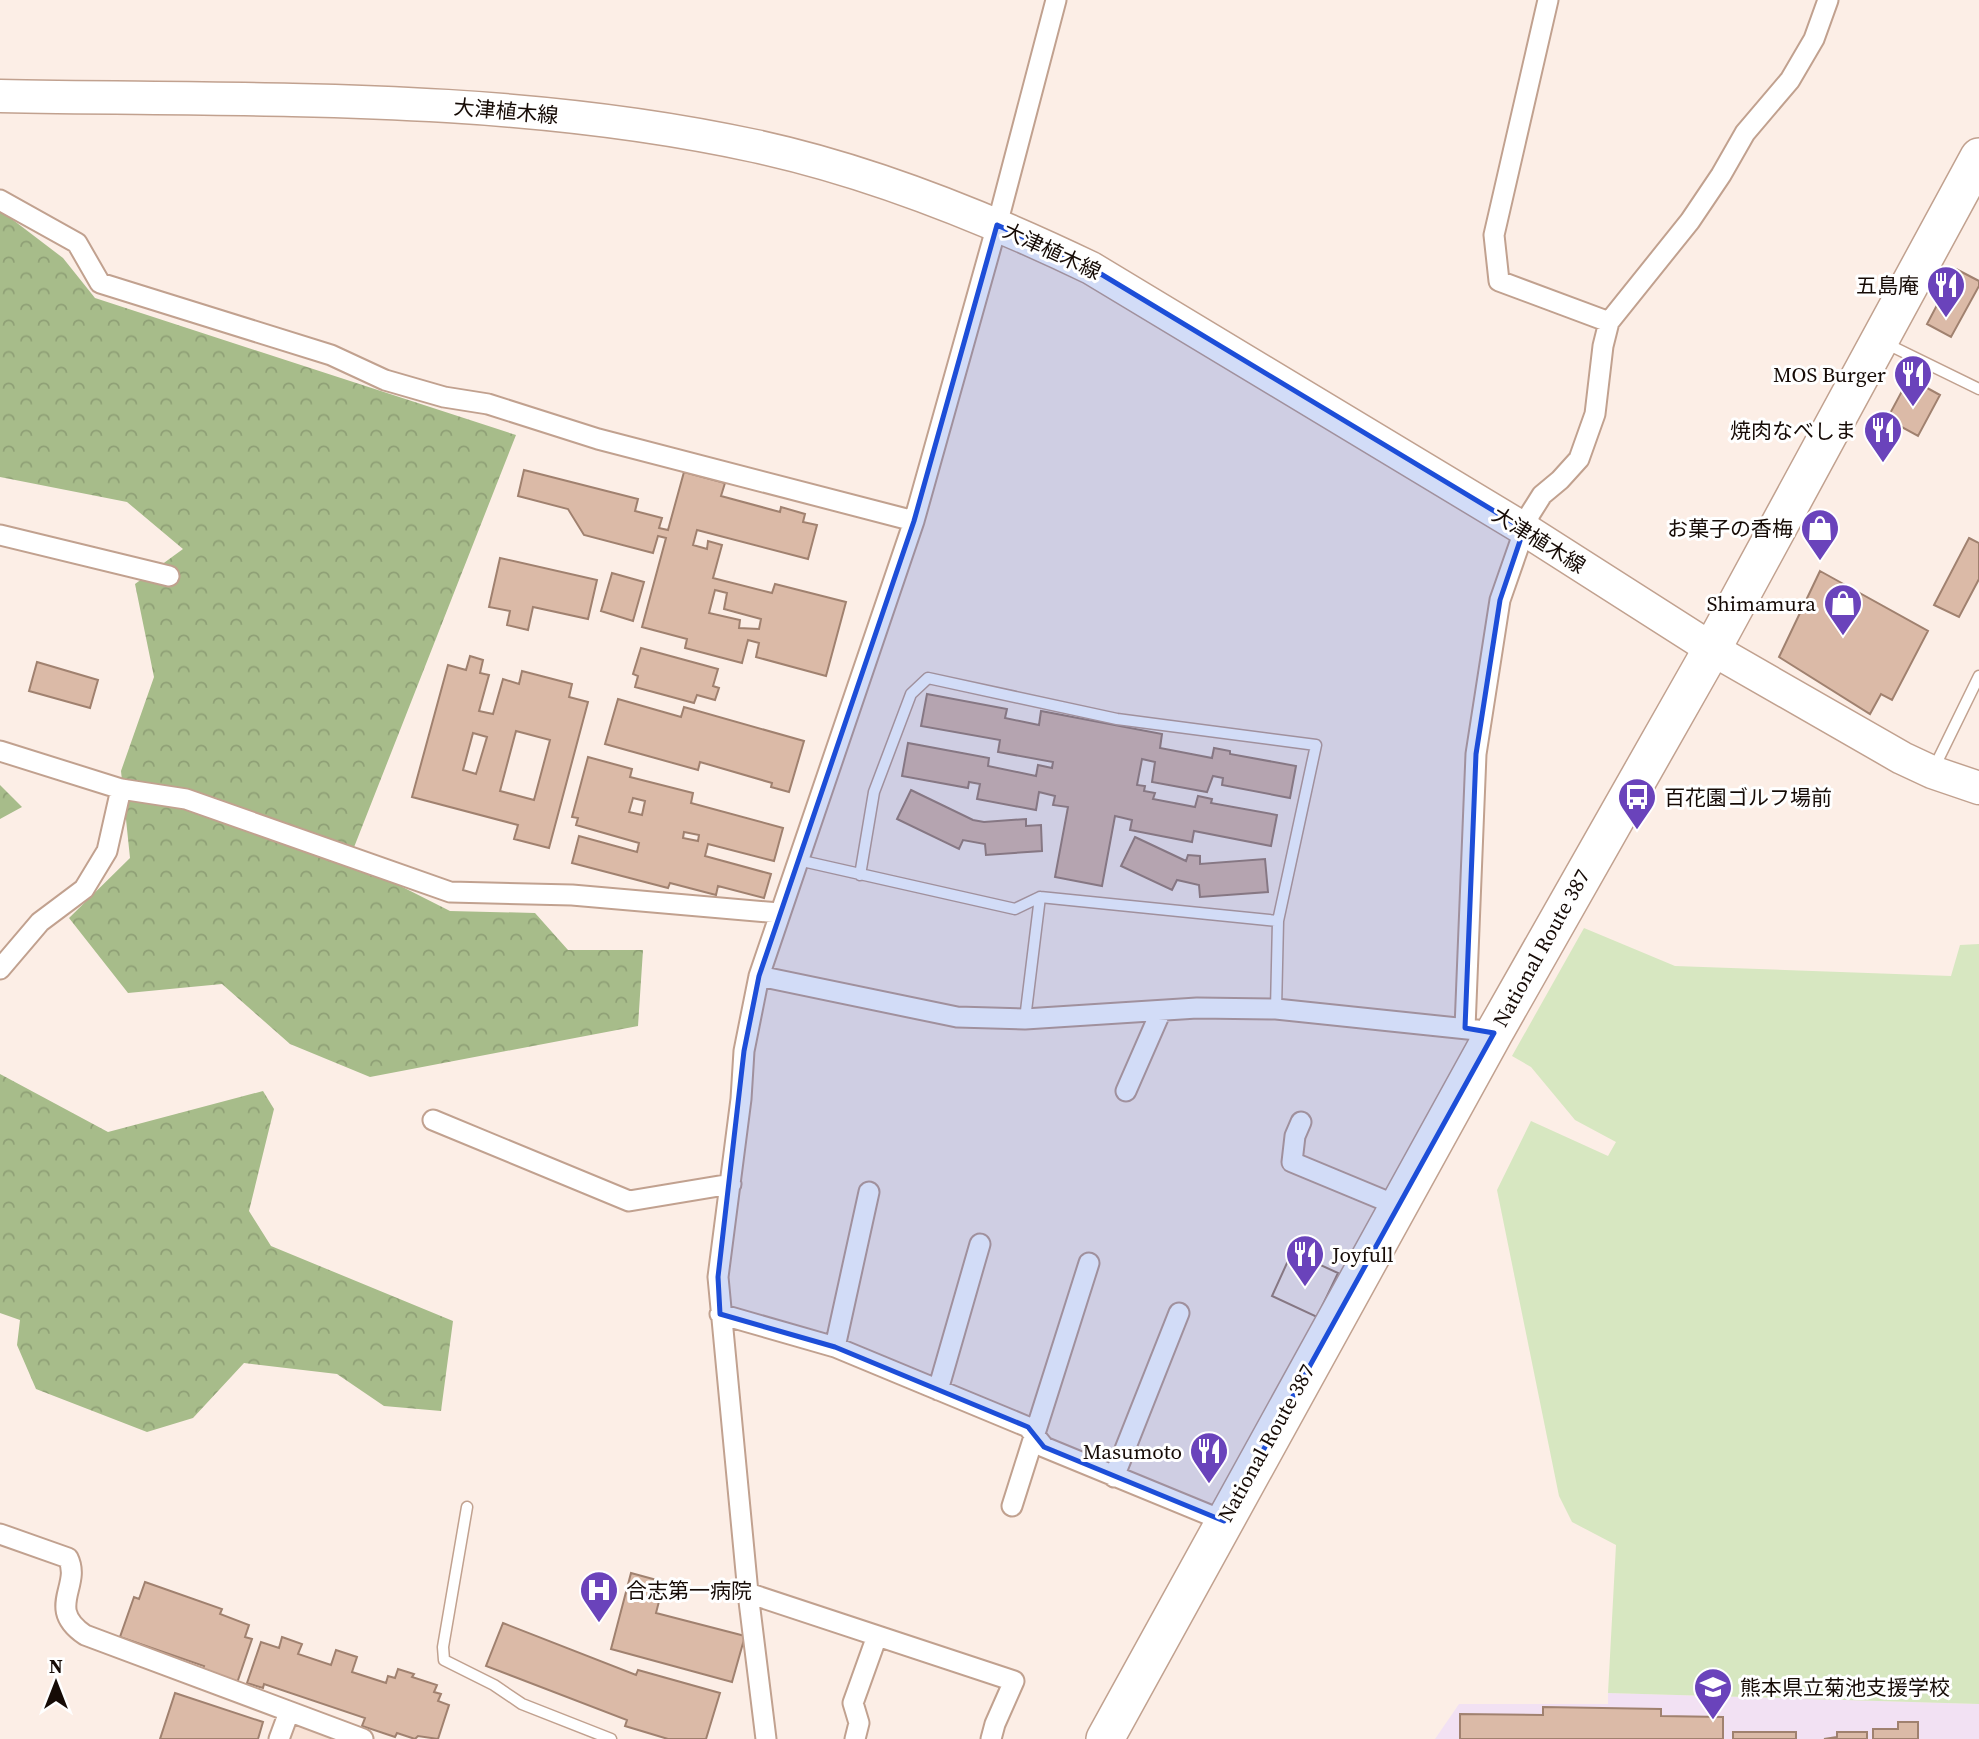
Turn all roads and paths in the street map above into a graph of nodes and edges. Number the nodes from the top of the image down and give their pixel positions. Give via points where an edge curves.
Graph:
1 (1056, 0) edge
2 (1548, 0) edge
3 (1828, 0) edge
4 (0, 96) edge
5 (1979, 157) edge
6 (0, 200) edge
7 (997, 225) junction
8 (1609, 322) junction
9 (1881, 341) junction
10 (1979, 389) edge
11 (914, 521) junction
12 (1524, 529) junction
13 (0, 536) edge
14 (169, 576) dead end
15 (1712, 649) junction
16 (1979, 676) edge
17 (0, 751) edge
18 (1932, 772) junction
19 (1979, 788) edge
20 (121, 789) junction
21 (797, 860) junction
22 (860, 875) junction
23 (1040, 897) junction
24 (779, 913) junction
25 (1278, 921) junction
26 (0, 969) edge
27 (759, 976) junction
28 (1276, 1009) junction
29 (1161, 1010) junction
30 (1025, 1019) junction
31 (1479, 1030) junction
32 (1126, 1091) dead end
33 (433, 1120) dead end
34 (1301, 1122) dead end
35 (731, 1184) junction
36 (869, 1192) dead end
37 (1398, 1206) junction
38 (979, 1244) dead end
39 (1089, 1263) dead end
40 (1180, 1313) dead end
41 (720, 1314) junction
42 (835, 1347) junction
43 (938, 1390) junction
44 (1034, 1437) junction
45 (1114, 1477) junction
46 (1012, 1506) dead end
47 (467, 1507) dead end
48 (1224, 1521) junction
49 (0, 1534) edge
50 (748, 1593) junction
51 (877, 1636) junction
52 (289, 1712) junction
53 (279, 1739) edge
54 (363, 1739) edge
55 (611, 1739) edge
56 (766, 1739) edge
57 (855, 1739) edge
58 (991, 1739) edge
59 (1105, 1739) edge

1 - 7 street
2 - 8 street via 1494,235 1499,281
3 - 8 street via 1814,39 1790,80 1745,134 1690,221
4 - 7 main road, 大津植木線 via 434,104 542,113 755,146 830,165
5 - 9 highway, National Route 387
6 - 11 street via 77,243 100,283 331,355 385,380
7 - 11 street
7 - 12 main road, 大津植木線 via 1091,268
8 - 12 street via 1595,414 1579,458 1542,495
9 - 10 lane
9 - 15 highway, National Route 387
11 - 21 street
12 - 15 main road, 大津植木線
12 - 31 street via 1500,600 1476,754
13 - 14 street
15 - 18 main road, 大津植木線
15 - 31 highway, National Route 387
16 - 18 lane
17 - 20 street
18 - 19 main road, 大津植木線
20 - 24 street via 186,799 450,892 572,895
20 - 26 street via 107,851 84,889 40,922
21 - 22 lane
21 - 24 street
22 - 23 lane via 1015,909
22 - 25 lane via 874,792 911,694 928,678 1117,719 1317,745
23 - 25 lane
23 - 30 lane
24 - 27 street
25 - 28 lane
27 - 30 street via 957,1017
27 - 35 street via 744,1051
28 - 29 street
28 - 31 street
29 - 30 street
29 - 32 street
31 - 37 highway, National Route 387
33 - 35 street via 629,1201
34 - 37 street via 1292,1162
35 - 41 street via 718,1277
36 - 42 street
37 - 48 highway, National Route 387
38 - 43 street
39 - 44 street
40 - 45 street
41 - 42 street
41 - 50 street
42 - 43 street
43 - 44 street via 1028,1427
44 - 45 street via 1044,1447
44 - 46 street
45 - 48 street
47 - 55 lane via 444,1660 522,1704
48 - 59 highway, National Route 387
49 - 52 street via 68,1558 66,1612 85,1635
50 - 51 street
50 - 56 street
51 - 57 street via 853,1703 859,1723
51 - 58 street via 1014,1681
52 - 53 street
52 - 54 street

